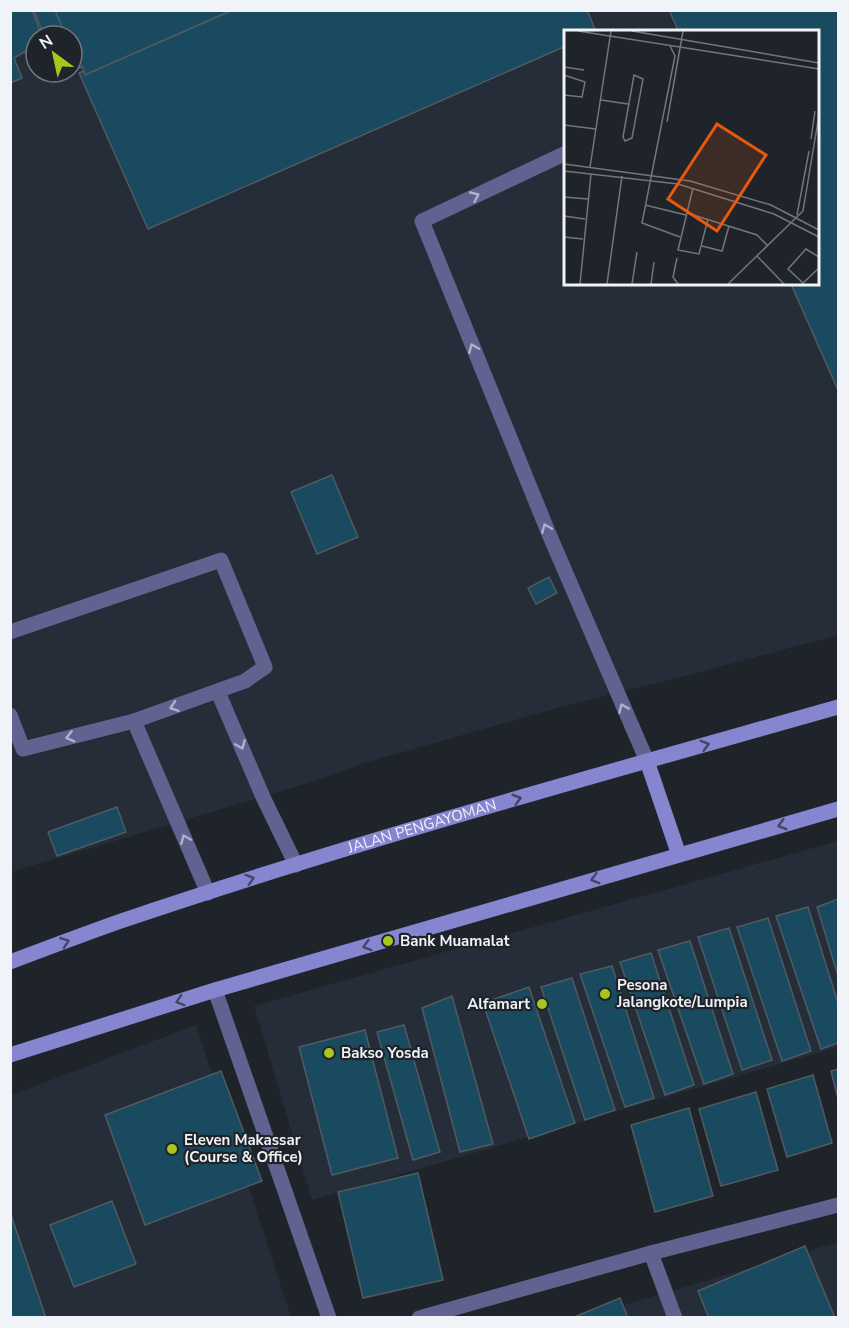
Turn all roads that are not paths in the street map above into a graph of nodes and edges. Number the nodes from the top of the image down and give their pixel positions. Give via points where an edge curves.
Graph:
1 (564, 154) edge
2 (10, 632) edge
3 (218, 692) junction
4 (838, 707) edge
5 (10, 715) edge
6 (134, 721) junction
7 (647, 761) junction
8 (838, 809) edge
9 (679, 855) junction
10 (296, 865) junction
11 (208, 893) junction
12 (10, 962) edge
13 (215, 990) junction
14 (10, 1055) edge
15 (838, 1205) edge
16 (651, 1253) junction
17 (329, 1317) edge
18 (419, 1317) edge
19 (675, 1317) edge

7 -> 1 street via 549,534 422,221
2 - 3 street via 220,560 265,667
3 -> 6 street
3 -> 10 street
7 -> 4 street, JALAN PENGAYOMAN
6 -> 5 street via 23,749
11 -> 6 street
7 - 9 street
10 -> 7 street, JALAN PENGAYOMAN
8 -> 9 street
9 -> 13 street
11 -> 10 street, JALAN PENGAYOMAN
12 -> 11 street, JALAN PENGAYOMAN
13 -> 14 street
13 - 17 street
15 - 16 street
16 - 18 street
16 - 19 street

